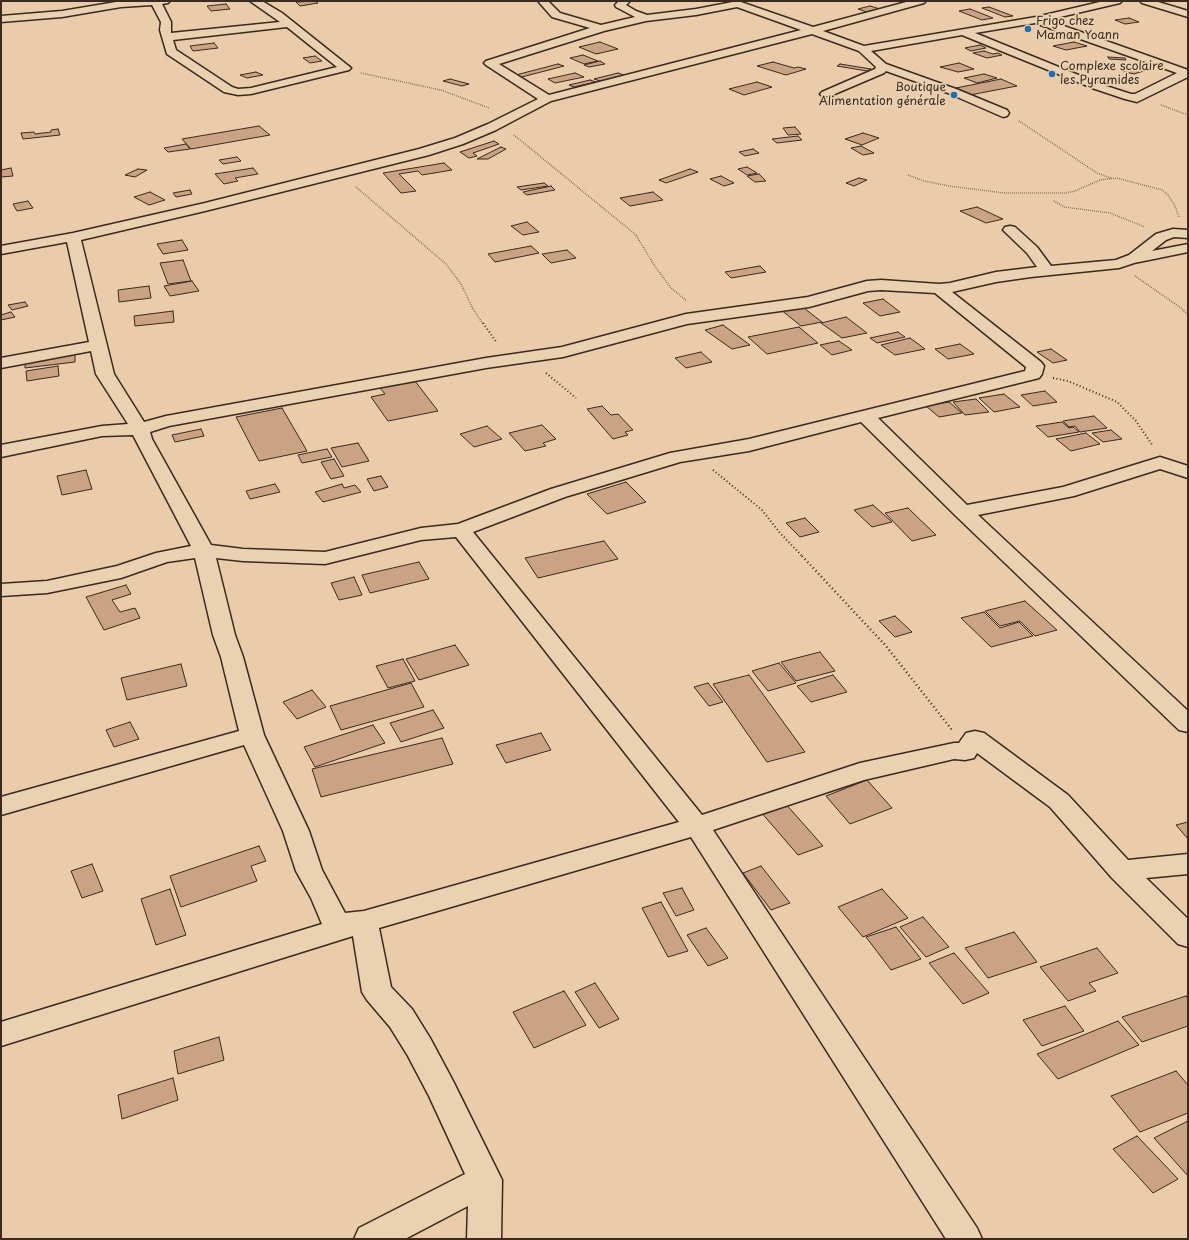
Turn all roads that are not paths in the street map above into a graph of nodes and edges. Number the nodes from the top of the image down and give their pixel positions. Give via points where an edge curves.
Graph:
1 (159, 1) edge
2 (255, 1) edge
3 (543, 1) edge
4 (625, 1) edge
5 (883, 1) edge
6 (921, 1) edge
7 (1117, 1) edge
8 (1145, 1) edge
9 (736, 2) edge
10 (900, 6) junction
11 (1188, 14) edge
12 (646, 18) junction
13 (1, 19) edge
14 (1036, 20) junction
15 (289, 24) junction
16 (601, 28) junction
17 (813, 30) junction
18 (962, 32) junction
19 (167, 37) junction
20 (863, 49) junction
21 (882, 66) junction
22 (826, 94) dead end
23 (547, 99) junction
24 (1003, 113) road end
25 (1010, 230) dead end
26 (1181, 233) edge
27 (73, 237) junction
28 (1188, 248) edge
29 (1, 250) edge
30 (1122, 263) junction
31 (1047, 271) junction
32 (939, 289) junction
33 (99, 345) junction
34 (1, 363) edge
35 (865, 416) junction
36 (140, 429) junction
37 (1, 451) edge
38 (1188, 472) edge
39 (963, 512) junction
40 (461, 530) junction
41 (204, 550) junction
42 (1, 590) edge
43 (1188, 724) edge
44 (252, 735) junction
45 (1, 806) edge
46 (697, 826) junction
47 (1188, 864) edge
48 (1122, 871) junction
49 (364, 922) junction
50 (1188, 936) edge
51 (1, 1034) edge
52 (485, 1180) junction
53 (371, 1239) edge
54 (484, 1239) edge
55 (965, 1239) edge

1 - 13 street
1 - 19 street via 166,22
2 - 15 street
3 - 16 street via 556,15
4 - 12 street via 620,5
5 - 10 street
6 - 10 street
7 - 14 street
8 - 11 street
9 - 12 street via 696,12
9 - 17 street
10 - 17 street
12 - 16 street
14 - 18 street
14 - 18 street via 1187,73 1140,97 1129,97
15 - 19 street
15 - 19 street via 345,68 238,92 228,90 171,52
16 - 23 street via 490,64
17 - 20 street
17 - 23 street
18 - 20 street
20 - 21 street
21 - 22 street via 880,71
21 - 24 street via 952,91
23 - 27 street via 513,118 446,146 205,207
25 - 31 street via 1032,250
26 - 30 street via 1161,237 1134,258
27 - 29 street
27 - 33 street
28 - 30 street
30 - 31 street
31 - 32 street via 996,277
32 - 35 street via 1035,366 1033,374
32 - 36 street via 867,286 809,302 674,322 563,352 166,421
33 - 34 street
33 - 36 street via 105,374
35 - 39 street
35 - 40 street via 749,445 677,457 558,493
36 - 37 street via 102,431
36 - 41 street via 143,439
38 - 39 street via 1160,463 1067,492
39 - 43 street
40 - 41 street via 421,534 326,558 242,555
40 - 46 street
41 - 42 street via 163,557 121,572 91,576 47,587
41 - 44 street
44 - 45 street
44 - 49 street via 296,831 309,871 336,924
46 - 48 street via 860,772 954,751 965,752 975,739 1059,801
46 - 49 street
46 - 55 street
47 - 48 street
48 - 50 street
49 - 51 street
49 - 52 street via 377,992 401,1018 418,1047 442,1090
52 - 53 street
52 - 54 street

